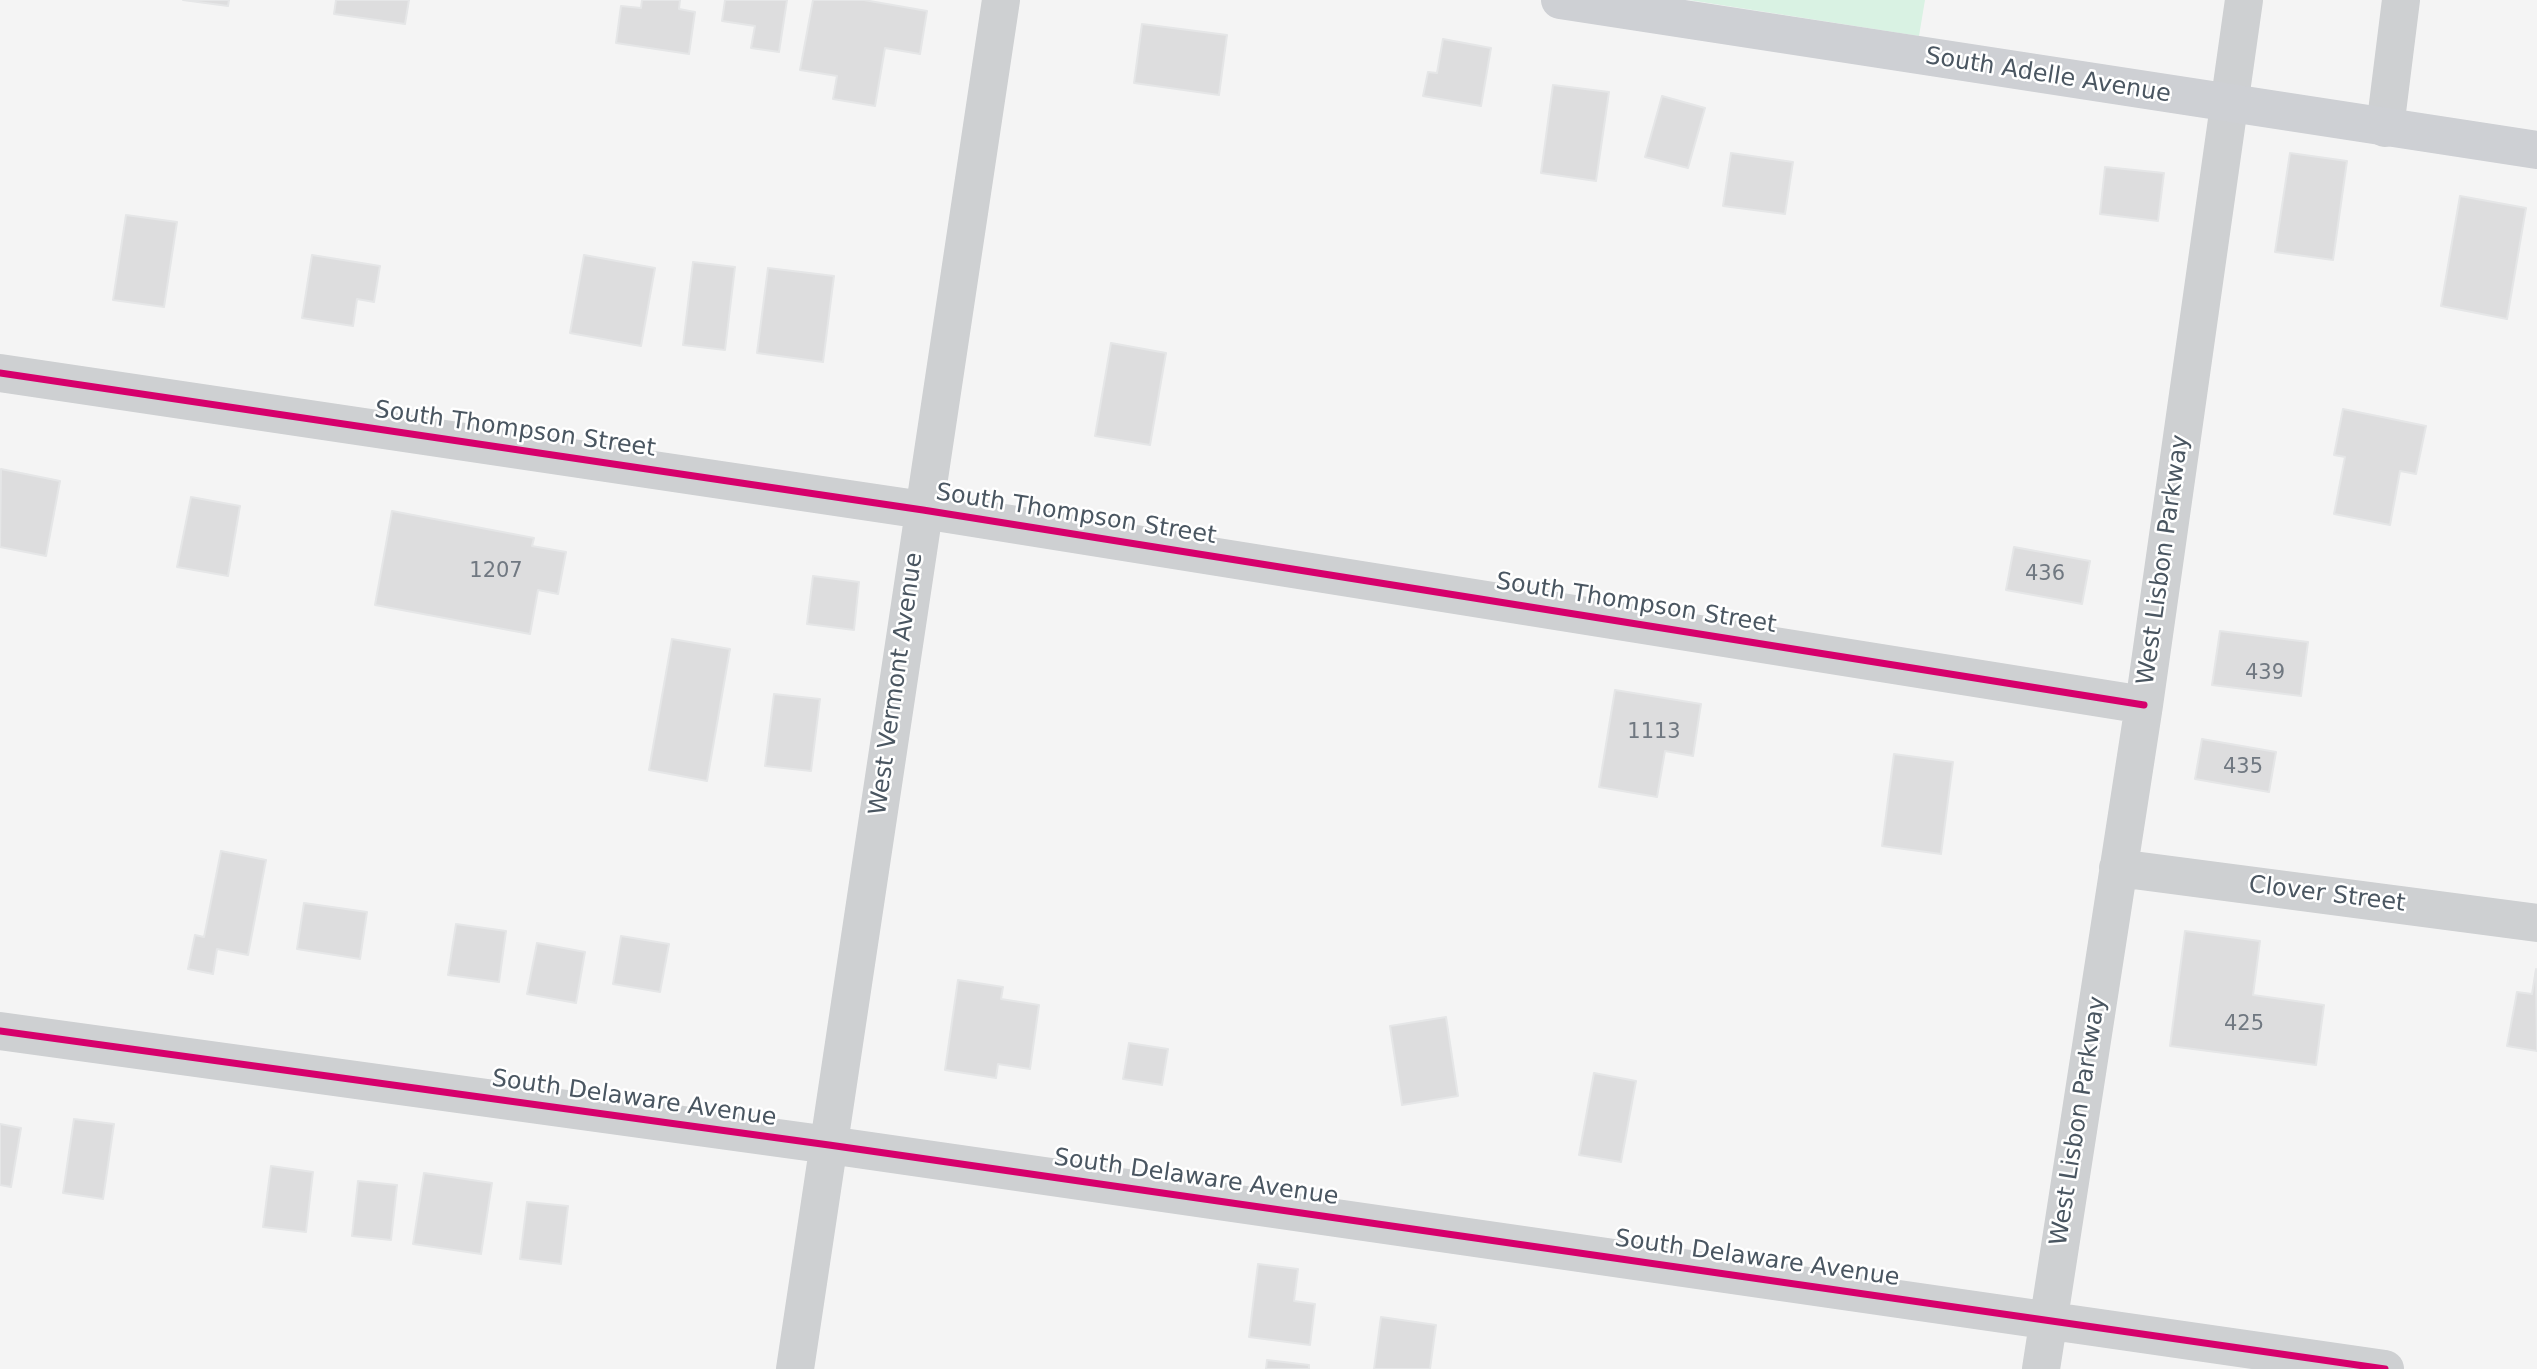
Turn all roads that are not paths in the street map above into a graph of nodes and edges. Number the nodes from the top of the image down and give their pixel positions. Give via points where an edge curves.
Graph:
1 (1000, 0) edge
2 (1560, 0) edge
3 (2244, 0) edge
4 (2402, 0) edge
5 (2228, 104) junction
6 (2385, 128) junction
7 (2537, 150) edge
8 (0, 373) edge
9 (923, 510) junction
10 (2144, 705) junction
11 (2118, 868) junction
12 (2537, 922) edge
13 (0, 1031) edge
14 (829, 1145) junction
15 (2048, 1320) junction
16 (795, 1369) edge
17 (2041, 1369) edge
18 (2385, 1369) edge

1 - 9 street, West Vermont Avenue
2 - 5 street, South Adelle Avenue
3 - 5 street, West Lisbon Parkway
4 - 6 street
5 - 6 street, South Adelle Avenue
5 - 10 street, West Lisbon Parkway
6 - 7 street, South Adelle Avenue
8 - 9 street, South Thompson Street
9 - 10 street, South Thompson Street
9 - 14 street, West Vermont Avenue
10 - 11 street, West Lisbon Parkway
11 - 12 street, Clover Street
11 - 15 street, West Lisbon Parkway
13 - 14 street, South Delaware Avenue
14 - 15 street, South Delaware Avenue
14 - 16 street, West Vermont Avenue
15 - 17 street, West Lisbon Parkway
15 - 18 street, South Delaware Avenue

